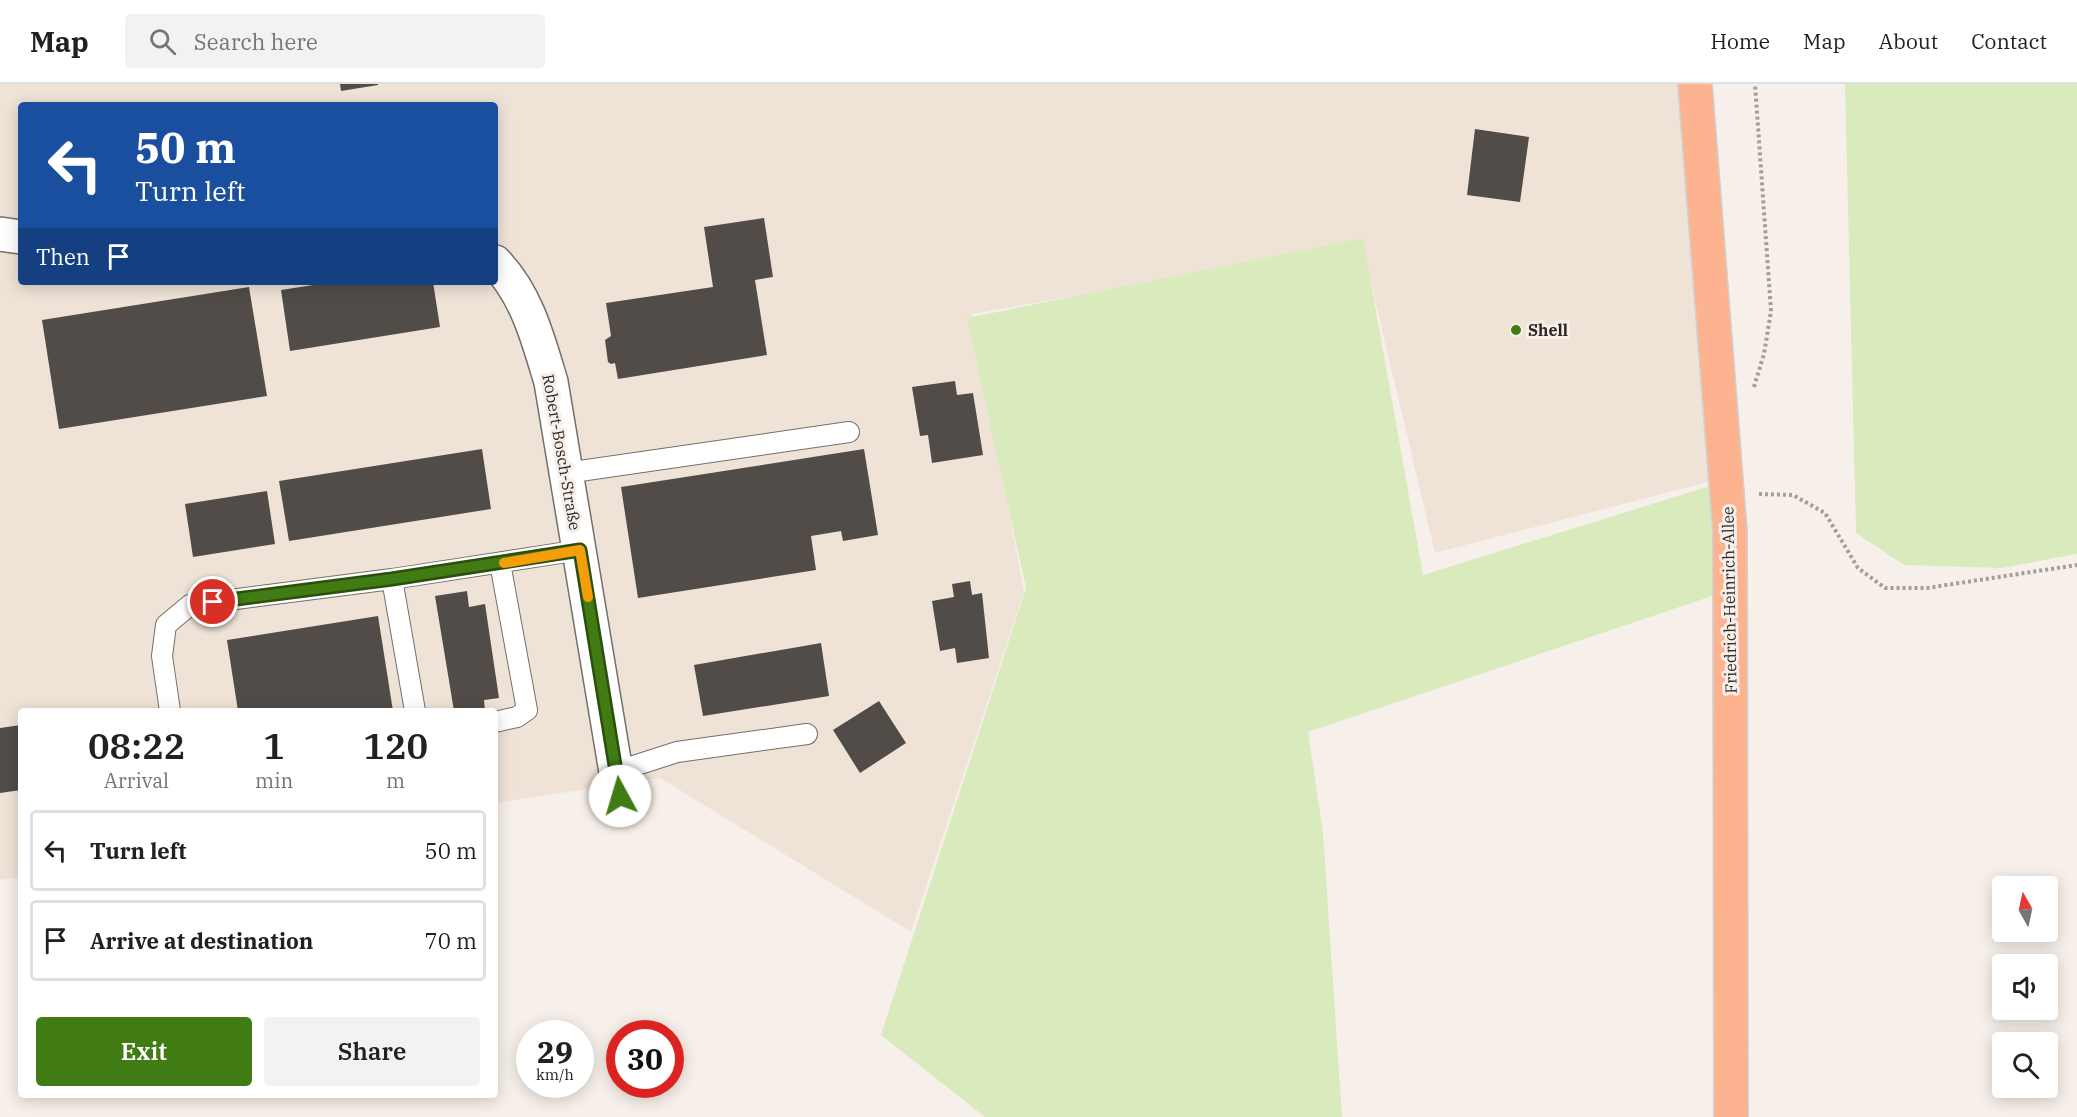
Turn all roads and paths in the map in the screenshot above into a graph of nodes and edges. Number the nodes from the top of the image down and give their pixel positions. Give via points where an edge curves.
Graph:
1 (1695, 84) edge
2 (1755, 84) edge
3 (0, 234) edge
4 (18, 237) edge
5 (498, 265) edge
6 (1754, 388) dead end
7 (849, 432) dead end
8 (567, 473) junction
9 (1728, 493) junction
10 (580, 550) junction
11 (500, 563) junction
12 (2077, 566) edge
13 (392, 579) junction
14 (170, 708) edge
15 (414, 708) edge
16 (498, 721) edge
17 (807, 734) dead end
18 (619, 784) joint
19 (1731, 1117) edge

1 - 9 main road, Friedrich-Heinrich-Allee
2 - 6 path via 1771,311
3 - 4 street
5 - 8 street, Robert-Bosch-Straße via 510,278 534,326 551,382
7 - 8 lane
8 - 10 street, Robert-Bosch-Straße
9 - 12 path via 1793,495 1825,513 1858,568 1886,588 1927,588
9 - 19 main road, Friedrich-Heinrich-Allee
10 - 11 lane
10 - 18 street, Robert-Bosch-Straße
11 - 13 lane
11 - 16 lane via 527,710
13 - 14 lane via 190,605 166,625 162,656
13 - 15 lane
17 - 18 lane via 676,752

